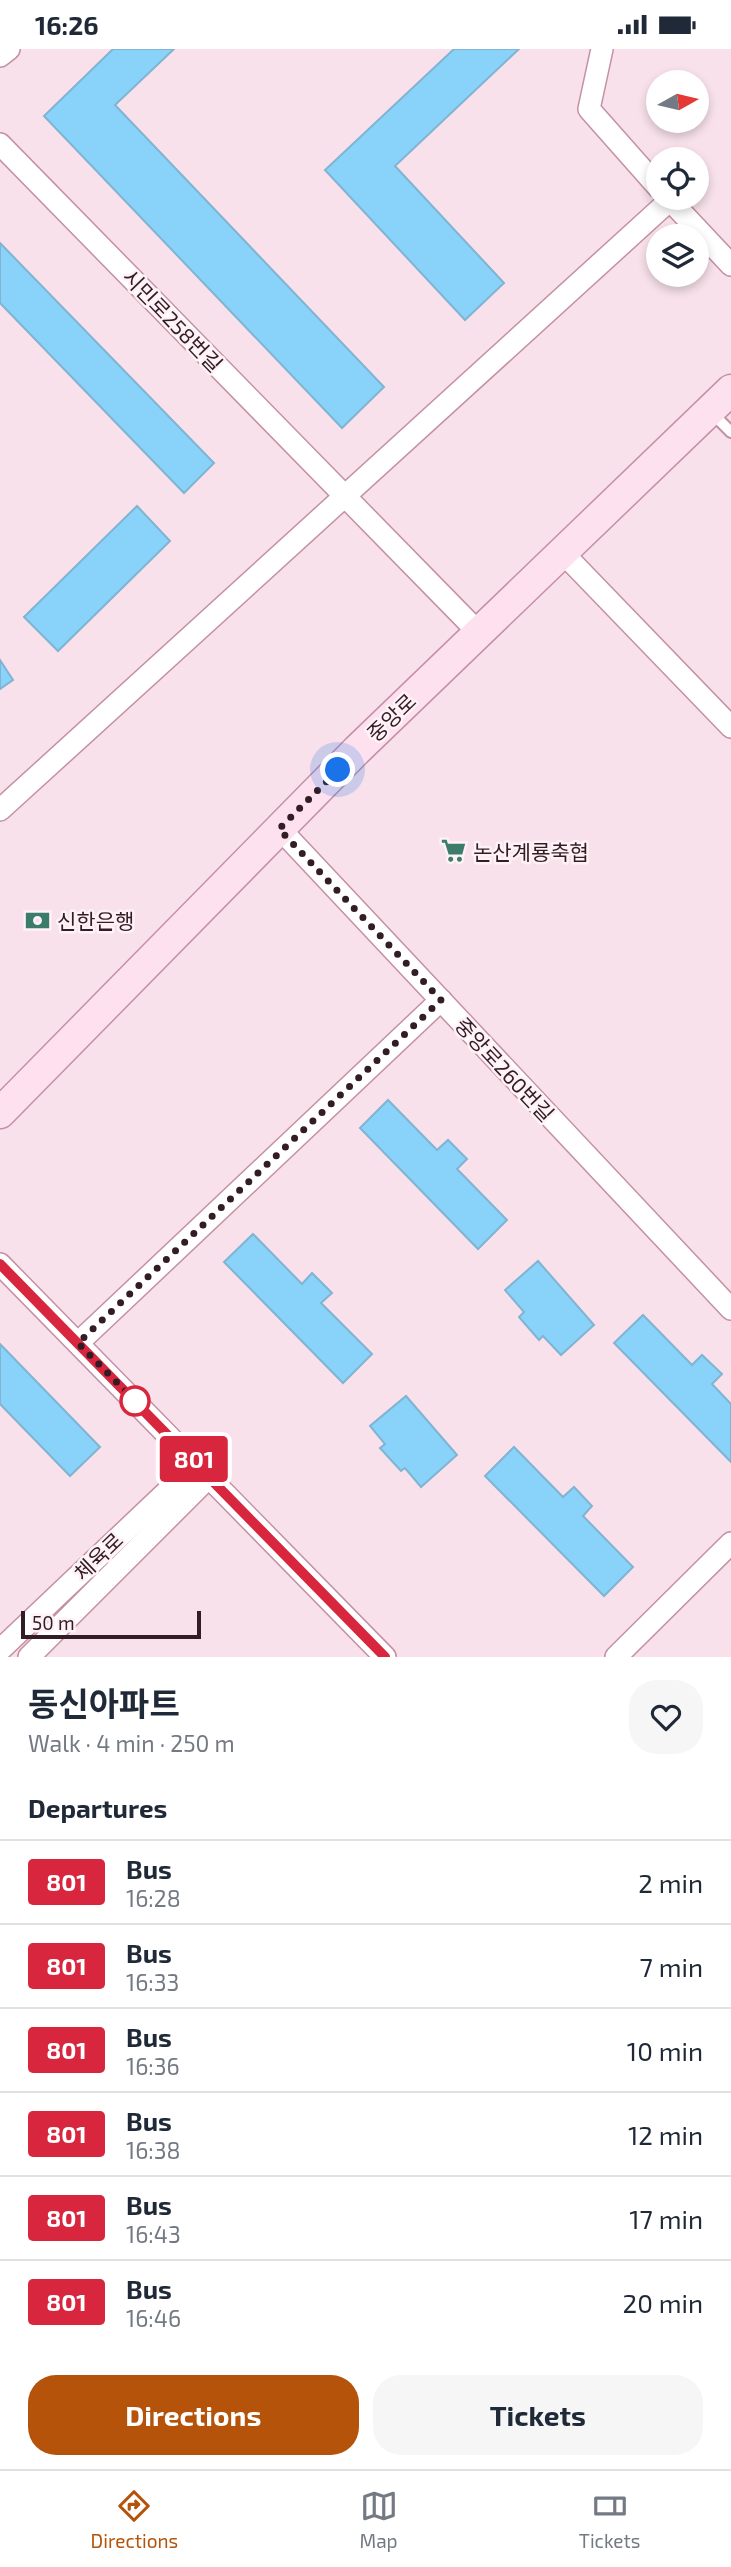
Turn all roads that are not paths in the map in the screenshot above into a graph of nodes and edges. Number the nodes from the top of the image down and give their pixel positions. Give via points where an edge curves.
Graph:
1 (9, 49) edge
2 (603, 49) edge
3 (0, 56) edge
4 (0, 144) edge
5 (646, 174) edge
6 (649, 210) edge
7 (679, 210) edge
8 (731, 265) edge
9 (721, 400) edge
10 (731, 432) edge
11 (346, 497) junction
12 (562, 552) junction
13 (479, 633) junction
14 (731, 727) edge
15 (0, 810) edge
16 (279, 829) junction
17 (441, 1000) junction
18 (0, 1113) edge
19 (0, 1264) edge
20 (731, 1309) edge
21 (78, 1343) junction
22 (203, 1470) junction
23 (731, 1543) edge
24 (0, 1650) edge
25 (29, 1657) edge
26 (385, 1657) edge
27 (616, 1657) edge

1 - 3 street
2 - 5 street via 589,109
4 - 11 street, 시민로258번길
6 - 11 street
7 - 8 street
9 - 10 lane
9 - 12 street, 중앙로
11 - 13 street, 시민로258번길
11 - 15 street
12 - 13 street, 중앙로
12 - 14 street
13 - 16 street, 중앙로
16 - 17 street, 중앙로260번길
16 - 18 street, 중앙로
17 - 20 street, 중앙로260번길
17 - 21 street
19 - 21 street
21 - 22 street
22 - 24 street, 체육로
22 - 25 street
22 - 26 street
23 - 27 street

